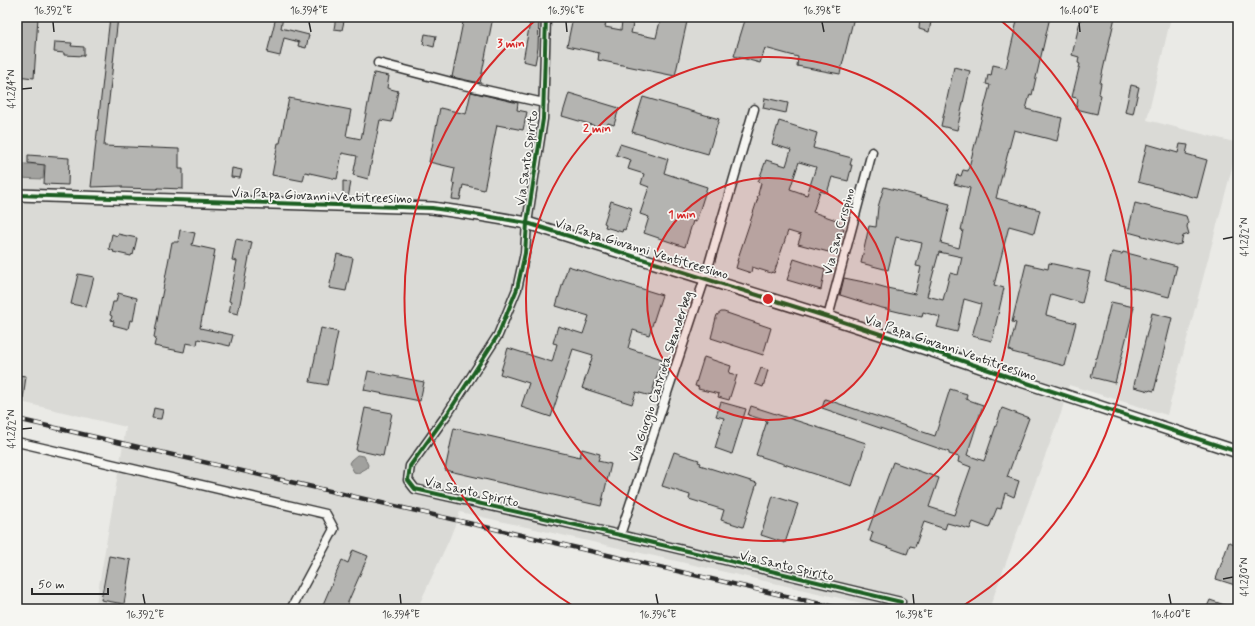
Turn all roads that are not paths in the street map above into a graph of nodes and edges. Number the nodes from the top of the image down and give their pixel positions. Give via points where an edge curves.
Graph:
1 (546, 17) edge
2 (378, 63) dead end
3 (544, 102) junction
4 (754, 109) dead end
5 (872, 152) dead end
6 (17, 195) edge
7 (527, 223) junction
8 (705, 278) junction
9 (828, 317) junction
10 (17, 442) edge
11 (1238, 452) edge
12 (620, 535) junction
13 (901, 602) dead end
14 (291, 609) edge

1 - 3 street, Via Santo Spirito
2 - 3 street
3 - 7 street, Via Santo Spirito
4 - 8 street, Via Giorgio Castriota Skanderbeg
5 - 9 street, Via San Crispino
6 - 7 street, Via Papa Giovanni Ventitreesimo via 432,208
7 - 8 street, Via Papa Giovanni Ventitreesimo
7 - 12 street, Via Santo Spirito via 525,253 517,290 498,335 410,466 408,480 415,489
8 - 9 street, Via Papa Giovanni Ventitreesimo
8 - 12 street, Via Giorgio Castriota Skanderbeg
9 - 11 street, Via Papa Giovanni Ventitreesimo
10 - 14 street via 326,514 334,529
12 - 13 street, Via Santo Spirito

